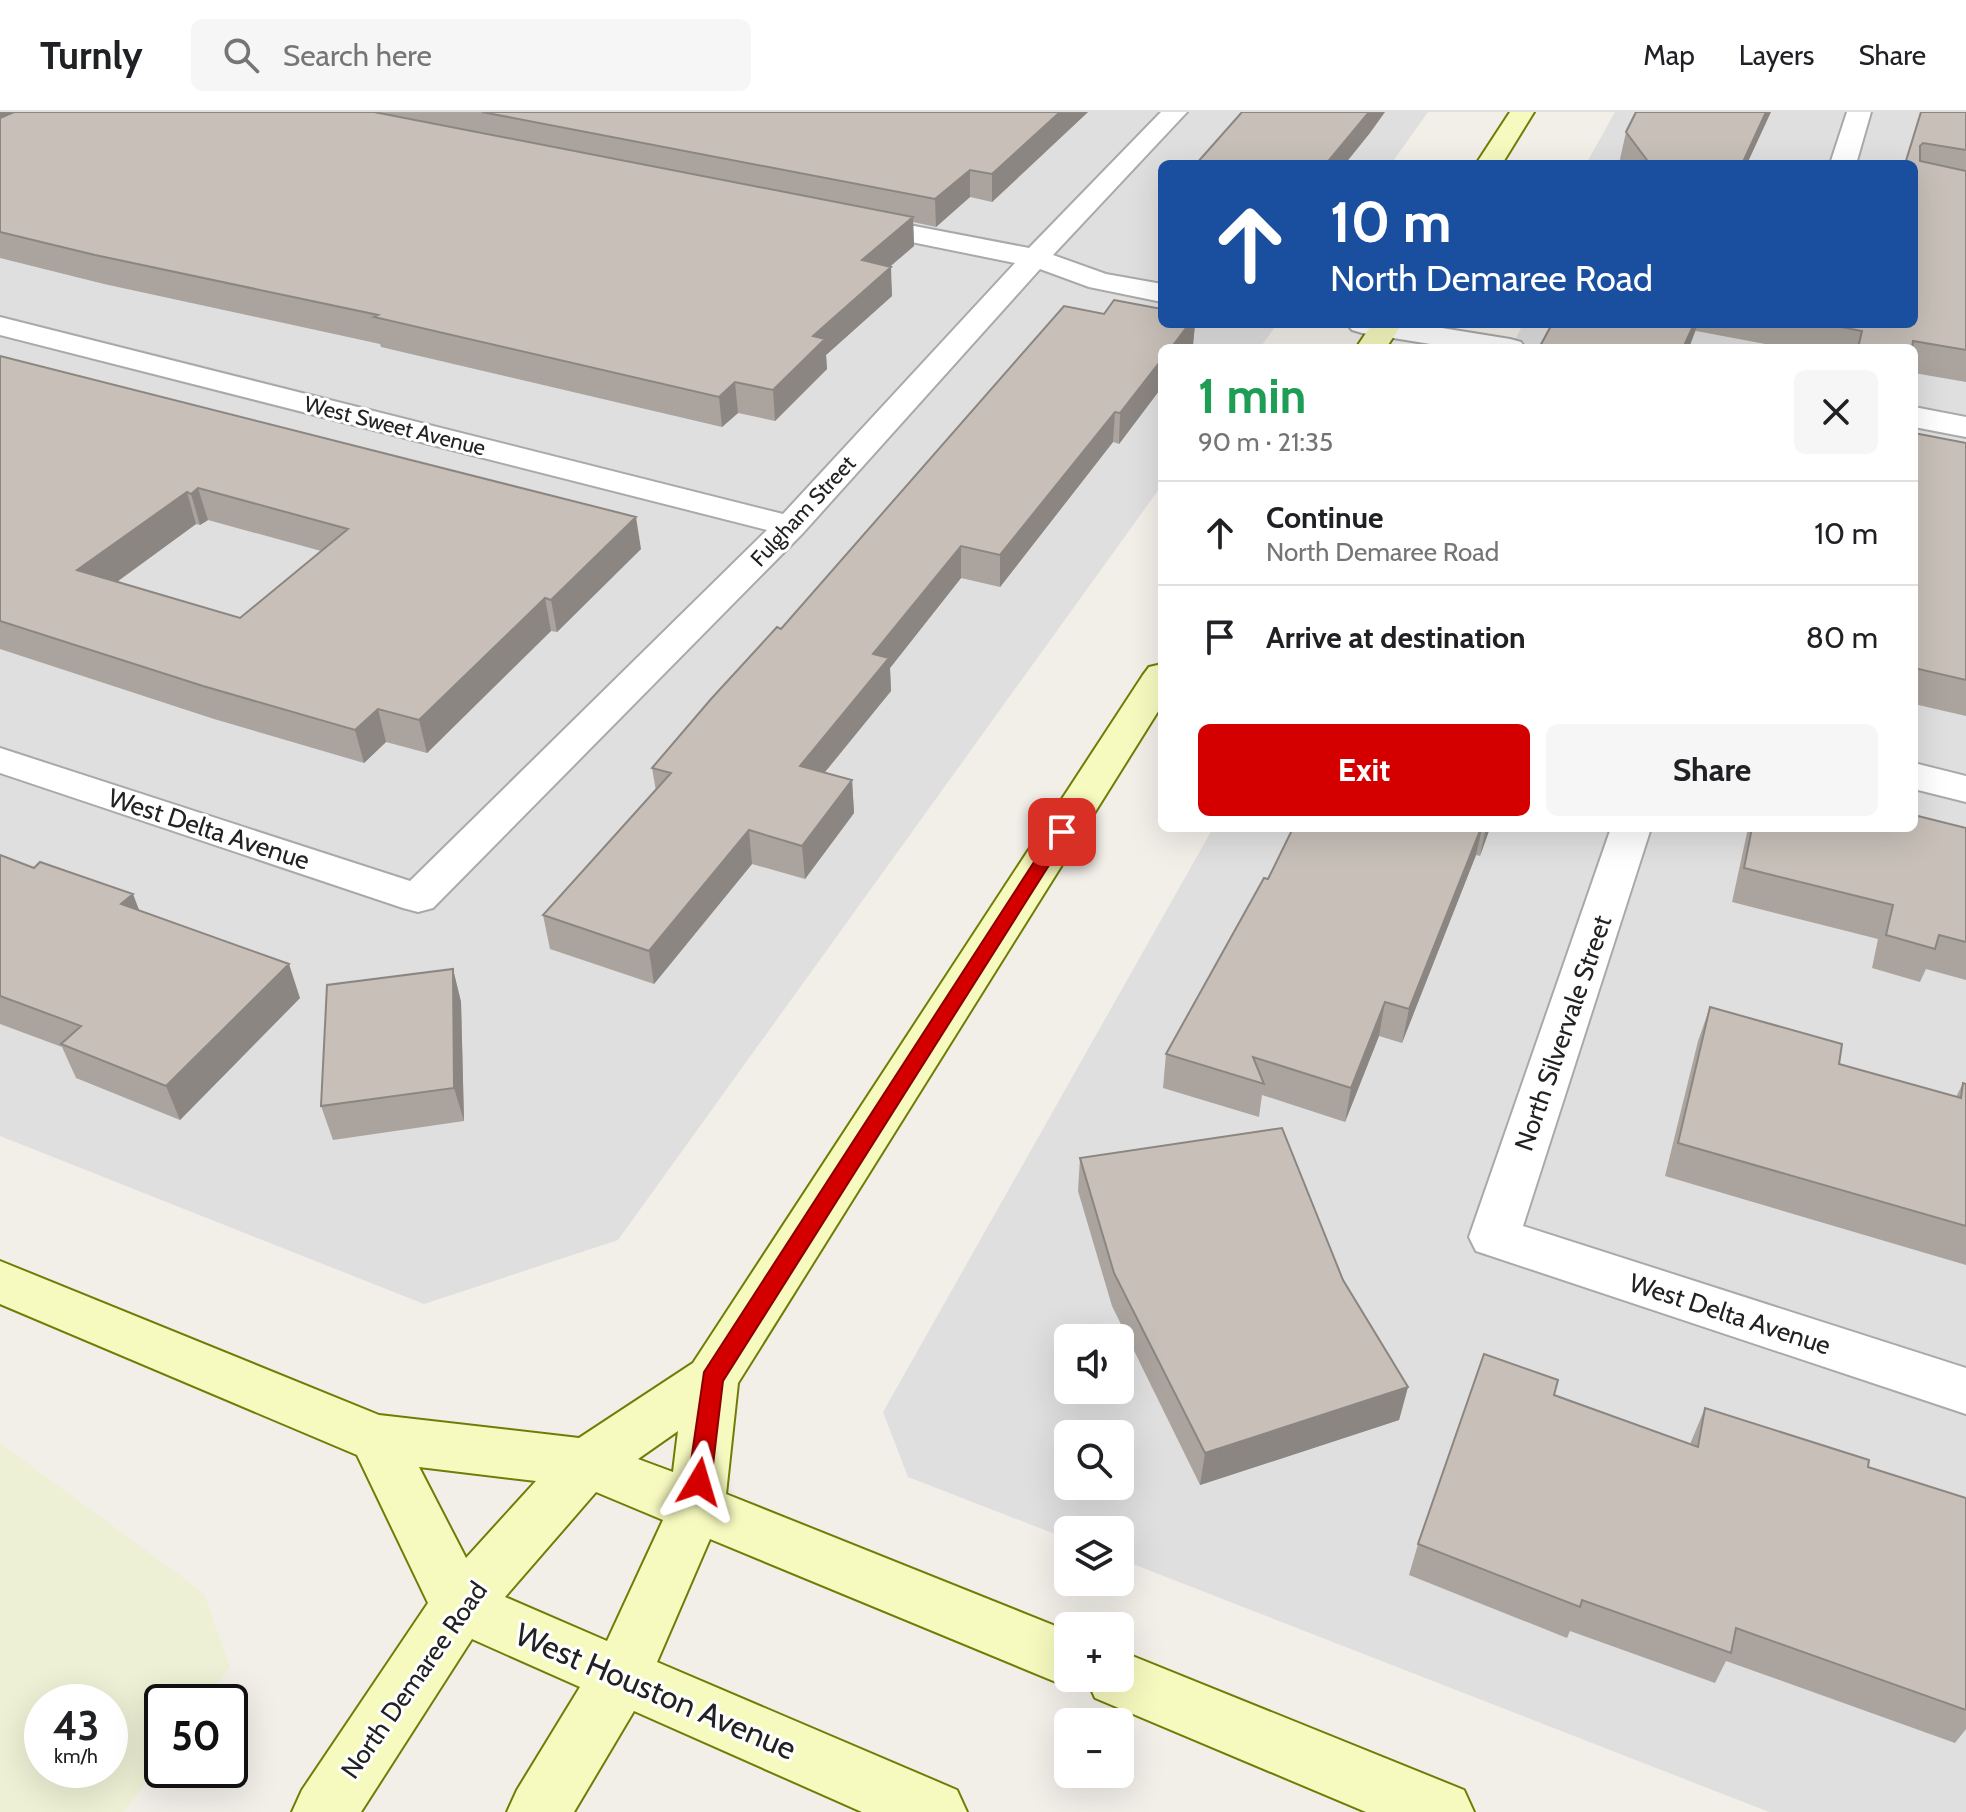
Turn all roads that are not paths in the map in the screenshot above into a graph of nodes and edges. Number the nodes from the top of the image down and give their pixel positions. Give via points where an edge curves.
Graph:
1 (1175, 112) edge
2 (1522, 112) edge
3 (1859, 112) edge
4 (1492, 160) edge
5 (1844, 160) edge
6 (835, 218) edge
7 (1035, 258) junction
8 (1158, 269) edge
9 (1158, 292) edge
10 (0, 326) edge
11 (1377, 329) edge
12 (1482, 344) edge
13 (1918, 418) edge
14 (1966, 427) edge
15 (791, 526) junction
16 (1158, 681) edge
17 (0, 760) edge
18 (1918, 777) edge
19 (1966, 789) edge
20 (1630, 832) edge
21 (418, 898) joint
22 (1494, 1237) joint
23 (0, 1282) edge
24 (712, 1379) junction
25 (1966, 1391) edge
26 (376, 1438) junction
27 (587, 1463) junction
28 (696, 1508) junction
29 (460, 1606) junction
30 (1054, 1653) edge
31 (620, 1678) junction
32 (1134, 1685) edge
33 (324, 1812) edge
34 (539, 1812) edge
35 (935, 1812) edge
36 (1442, 1812) edge

1 - 7 street, Fulgham Street
2 - 4 main road
3 - 5 street
6 - 7 street
7 - 8 street via 1113,260
7 - 9 street via 1099,281
7 - 15 street, Fulgham Street
10 - 15 street, West Sweet Avenue
11 - 12 street
13 - 14 street
15 - 21 street, Fulgham Street
16 - 24 main road, North Demaree Road
17 - 21 street, West Delta Avenue
18 - 19 street
20 - 22 street, North Silvervale Street
22 - 25 street, West Delta Avenue
23 - 26 main road
24 - 27 main road, North Demaree Road
24 - 28 main road
26 - 27 main road
26 - 29 main road
27 - 28 main road
27 - 29 main road, North Demaree Road
28 - 30 main road
28 - 31 main road
29 - 31 main road, West Houston Avenue
29 - 33 main road, North Demaree Road
31 - 34 main road
31 - 35 main road, West Houston Avenue
32 - 36 main road

